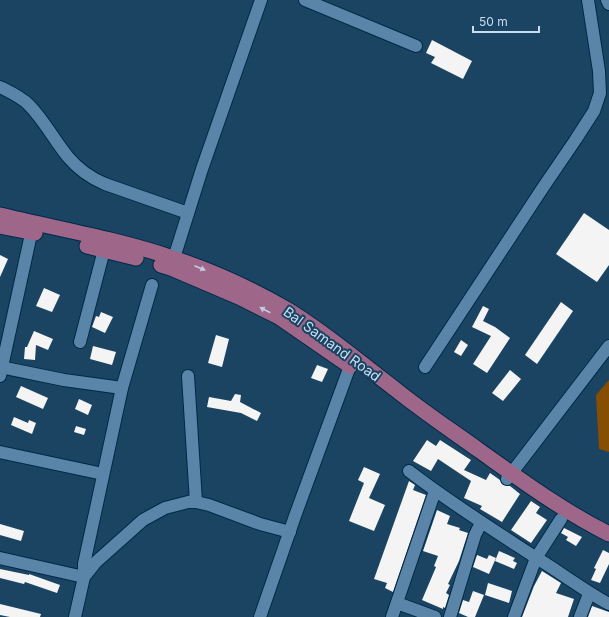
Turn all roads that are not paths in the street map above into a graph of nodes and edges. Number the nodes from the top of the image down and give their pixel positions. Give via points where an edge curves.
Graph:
1 (261, 0) edge
2 (305, 0) edge
3 (588, 0) edge
4 (607, 0) edge
5 (609, 4) edge
6 (416, 46) dead end
7 (0, 87) edge
8 (188, 213) junction
9 (0, 215) edge
10 (0, 226) edge
11 (32, 228) junction
12 (104, 250) junction
13 (174, 258) junction
14 (152, 286) dead end
15 (80, 342) dead end
16 (609, 346) edge
17 (350, 366) junction
18 (425, 367) dead end
19 (1, 370) edge
20 (188, 376) dead end
21 (122, 388) junction
22 (0, 452) edge
23 (409, 471) dead end
24 (103, 474) junction
25 (509, 476) junction
26 (435, 491) junction
27 (196, 502) junction
28 (561, 518) junction
29 (481, 523) junction
30 (290, 532) junction
31 (609, 534) edge
32 (609, 545) edge
33 (0, 558) edge
34 (536, 558) junction
35 (84, 577) junction
36 (589, 594) junction
37 (397, 603) junction
38 (609, 604) edge
39 (75, 617) edge
40 (260, 617) edge
41 (392, 617) edge
42 (435, 617) edge
43 (450, 617) edge
44 (514, 617) edge
45 (580, 617) edge

1 - 8 street
2 - 6 street
3 - 18 street via 600,71 600,93 594,111
4 - 5 street
7 - 8 street via 28,104 68,158 92,178
8 - 13 street
9 - 11 main road, Bal Samand Road
10 - 11 main road, Bal Samand Road
11 - 12 main road, Bal Samand Road
11 - 13 main road, Bal Samand Road via 131,246
11 - 19 street
12 - 15 street
17 -> 12 main road, Bal Samand Road via 279,318 239,297 171,268
13 -> 25 main road, Bal Samand Road via 271,300 308,323
14 - 21 street
16 - 25 street
17 - 25 main road, Bal Samand Road via 391,398
17 - 30 street
19 - 21 street
20 - 27 street
21 - 24 street
22 - 24 street
23 - 26 street
24 - 35 street via 84,564
25 - 28 main road, Bal Samand Road
25 - 31 main road, Bal Samand Road
26 - 29 street
26 - 37 street
27 - 30 street
27 - 35 street via 165,508 142,520 96,562
28 - 32 main road, Bal Samand Road
28 - 34 street
29 - 34 street
29 - 43 street
30 - 40 street
33 - 35 street
34 - 36 street
34 - 44 street
35 - 39 street
36 - 38 street
36 - 45 street
37 - 41 street
37 - 42 street

